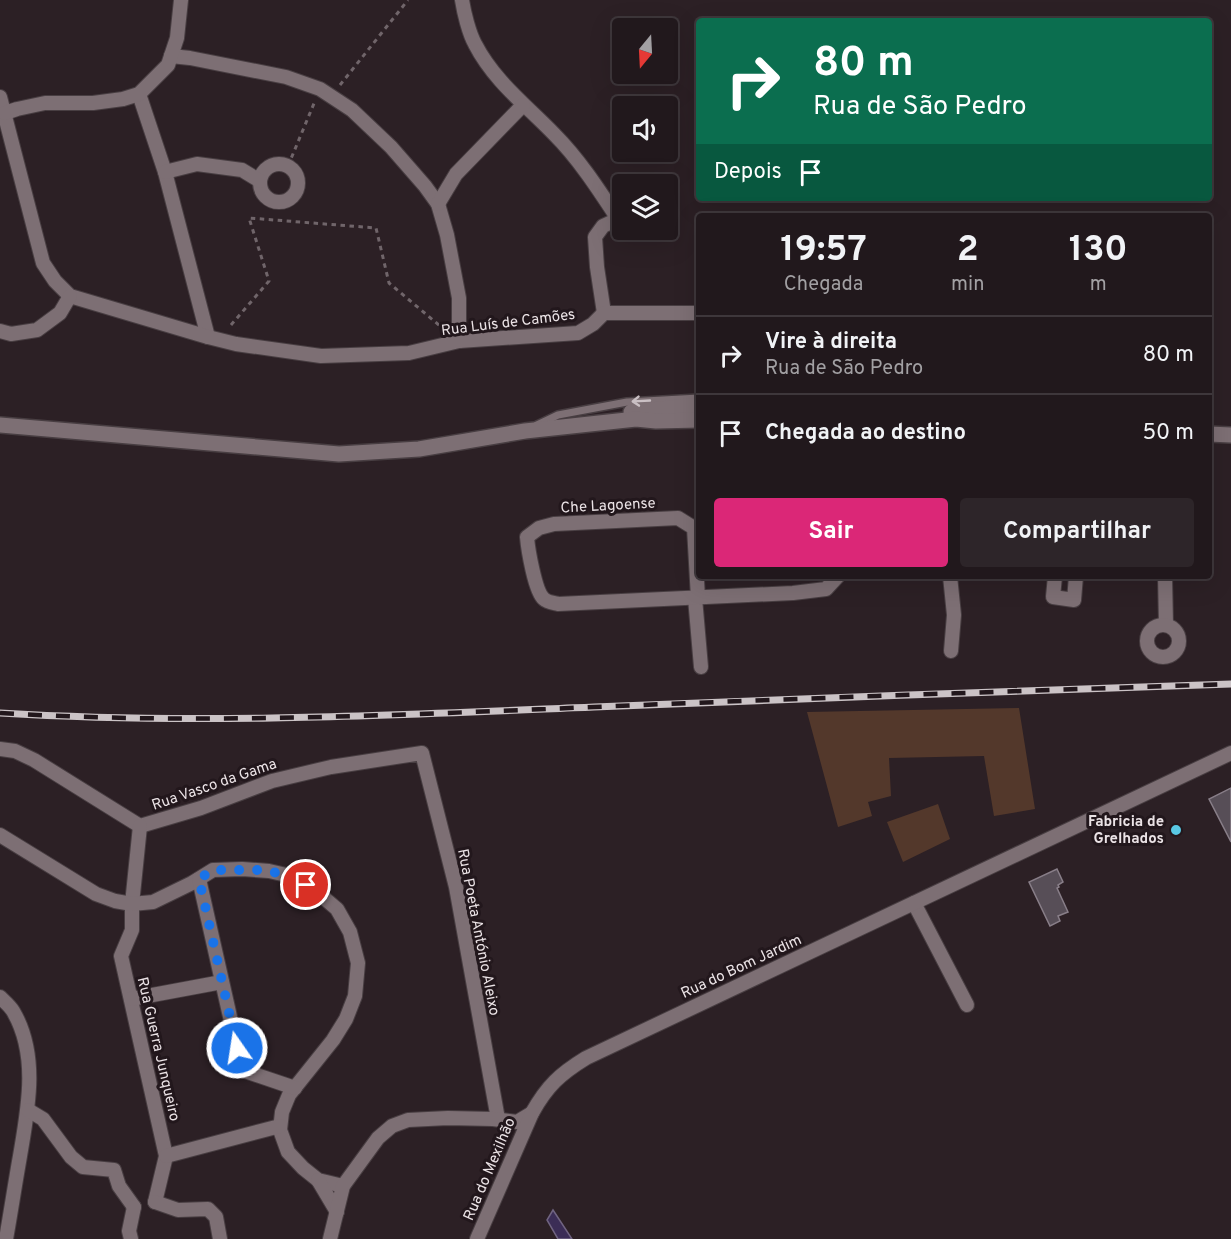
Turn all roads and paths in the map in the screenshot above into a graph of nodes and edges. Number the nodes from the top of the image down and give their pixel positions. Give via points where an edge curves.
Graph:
1 (181, 0) edge
2 (408, 0) edge
3 (462, 0) edge
4 (171, 56) junction
5 (338, 88) dead end
6 (320, 89) junction
7 (139, 94) junction
8 (0, 97) edge
9 (523, 105) junction
10 (5, 113) junction
11 (288, 166) junction
12 (165, 172) junction
13 (260, 182) junction
14 (438, 204) junction
15 (70, 296) junction
16 (604, 313) junction
17 (696, 313) edge
18 (231, 325) dead end
19 (0, 331) edge
20 (208, 337) junction
21 (459, 342) junction
22 (696, 398) edge
23 (696, 405) edge
24 (696, 420) edge
25 (2, 425) edge
26 (525, 431) junction
27 (1212, 434) edge
28 (1231, 435) edge
29 (696, 575) edge
30 (696, 579) edge
31 (835, 579) edge
32 (950, 579) edge
33 (1055, 579) edge
34 (1076, 579) edge
35 (1165, 579) edge
36 (697, 598) junction
37 (1166, 625) dead end
38 (951, 651) dead end
39 (701, 667) dead end
40 (0, 749) edge
41 (422, 753) joint
42 (1231, 753) edge
43 (140, 826) junction
44 (0, 835) edge
45 (199, 879) junction
46 (914, 903) junction
47 (132, 904) junction
48 (222, 982) junction
49 (0, 997) edge
50 (131, 999) junction
51 (967, 1005) dead end
52 (295, 1088) junction
53 (28, 1110) junction
54 (532, 1113) junction
55 (498, 1119) junction
56 (280, 1126) junction
57 (166, 1155) junction
58 (318, 1180) junction
59 (343, 1186) junction
60 (155, 1202) junction
61 (134, 1207) junction
62 (337, 1212) junction
63 (6, 1239) edge
64 (131, 1239) edge
65 (220, 1239) edge
66 (330, 1239) edge
67 (477, 1239) edge

1 - 4 street
2 - 5 path
3 - 9 street via 474,43 495,77
4 - 6 street via 286,77
4 - 7 street via 168,65
6 - 11 path
6 - 14 street via 352,110 392,147
7 - 10 street via 93,103 45,103
7 - 12 street
8 - 10 street
9 - 14 street via 456,174
9 - 16 street via 592,179 618,219 603,226 595,237
10 - 15 street via 43,263
11 - 13 street via 270,166
11 - 13 street via 298,182 291,199 279,203 267,198
12 - 13 street via 197,164 242,170
12 - 20 street
14 - 21 street via 459,298
15 - 19 street via 60,313 37,330 11,334
15 - 20 street, Rua Luís de Camões
16 - 17 street
16 - 21 street, Rua Luís de Camões via 578,333
18 - 21 path via 269,281 249,218 376,228 389,283
20 - 21 street, Rua Luís de Camões via 321,356 409,353
22 -> 26 lane via 627,402 558,415
23 - 26 main road via 563,419
24 - 26 main road via 636,419
25 - 26 main road via 339,454 419,449
27 - 28 main road
29 - 36 street, Che Lagoense via 694,528 678,518 554,524 527,537 538,590 544,599 558,604
30 - 36 street, Che Lagoense
31 - 36 street, Che Lagoense via 826,589
32 - 38 street via 954,615
33 - 34 street via 1053,597 1074,600
35 - 37 street
36 - 39 street, Che Lagoense
40 - 43 street, Rua Vasco da Gama via 34,760
41 - 43 street, Rua Vasco da Gama via 272,781
41 - 55 street, Rua Poeta António Aleixo via 456,887
42 - 46 street, Rua do Bom Jardim
43 - 47 street, Rua Guerra Junqueiro
44 - 47 street via 96,894
45 - 47 street via 153,902
45 - 48 street
45 - 52 street via 213,870 242,869 295,878 337,909 350,932 358,963 355,996 333,1040
46 - 51 street
46 - 54 street, Rua do Bom Jardim via 586,1058 565,1071 542,1094
47 - 50 street, Rua Guerra Junqueiro via 132,930 121,956
48 - 50 street
48 - 52 street via 242,1070
49 - 53 street via 12,1009 22,1033 30,1080
50 - 57 street, Rua Guerra Junqueiro
52 - 56 street via 282,1112
53 - 61 street via 43,1119 83,1167 114,1170 119,1186
53 - 63 street
54 - 55 street via 517,1122
54 - 67 street, Rua do Mexilhão
55 - 59 street via 408,1120 392,1126 378,1138
56 - 57 street
56 - 58 street via 288,1152
57 - 60 street, Rua Guerra Junqueiro
58 - 59 street
58 - 62 street
59 - 62 street
60 - 61 street
60 - 65 street via 178,1210 208,1209 216,1217
61 - 64 street
62 - 66 street

